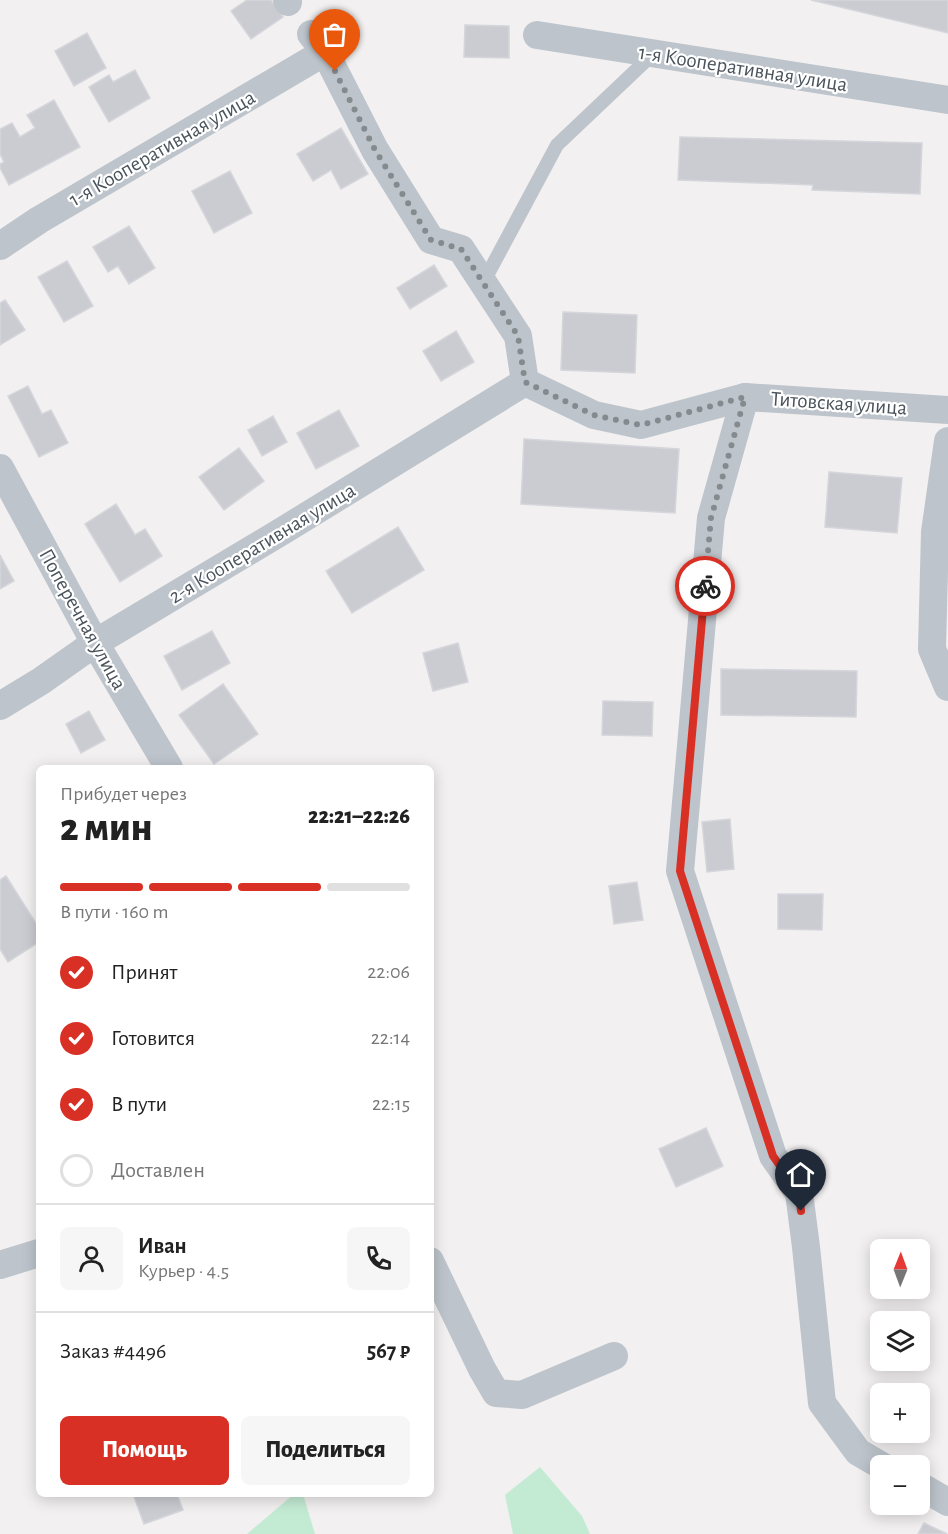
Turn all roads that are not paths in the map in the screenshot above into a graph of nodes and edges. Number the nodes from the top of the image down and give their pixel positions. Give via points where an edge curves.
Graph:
1 (537, 34) dead end
2 (654, 53) junction
3 (948, 100) edge
4 (0, 246) edge
5 (483, 283) junction
6 (525, 382) junction
7 (745, 397) junction
8 (948, 410) edge
9 (948, 441) edge
10 (0, 468) edge
11 (95, 643) junction
12 (948, 687) edge
13 (0, 705) edge
14 (167, 765) edge
15 (36, 1254) edge
16 (0, 1265) edge
17 (434, 1269) edge
18 (614, 1356) dead end
19 (870, 1459) edge
20 (930, 1492) edge
21 (948, 1502) edge

1 - 2 street, 1-я Кооперативная улица
2 - 3 street, 1-я Кооперативная улица
2 - 5 lane via 557,146
4 - 5 street, 1-я Кооперативная улица via 318,43 375,150 431,240 461,249
5 - 6 street via 518,336
6 - 7 street, Титовская улица via 594,415 641,425
6 - 11 street, 2-я Кооперативная улица
7 - 8 street, Титовская улица
7 - 19 street via 711,518 680,871 773,1156 799,1193 822,1403 858,1452
9 - 12 street via 934,532 932,649
10 - 11 street, Поперечная улица
11 - 13 street, 2-я Кооперативная улица
11 - 14 street, Поперечная улица
15 - 16 street
17 - 18 street via 496,1393 522,1395
20 - 21 street

